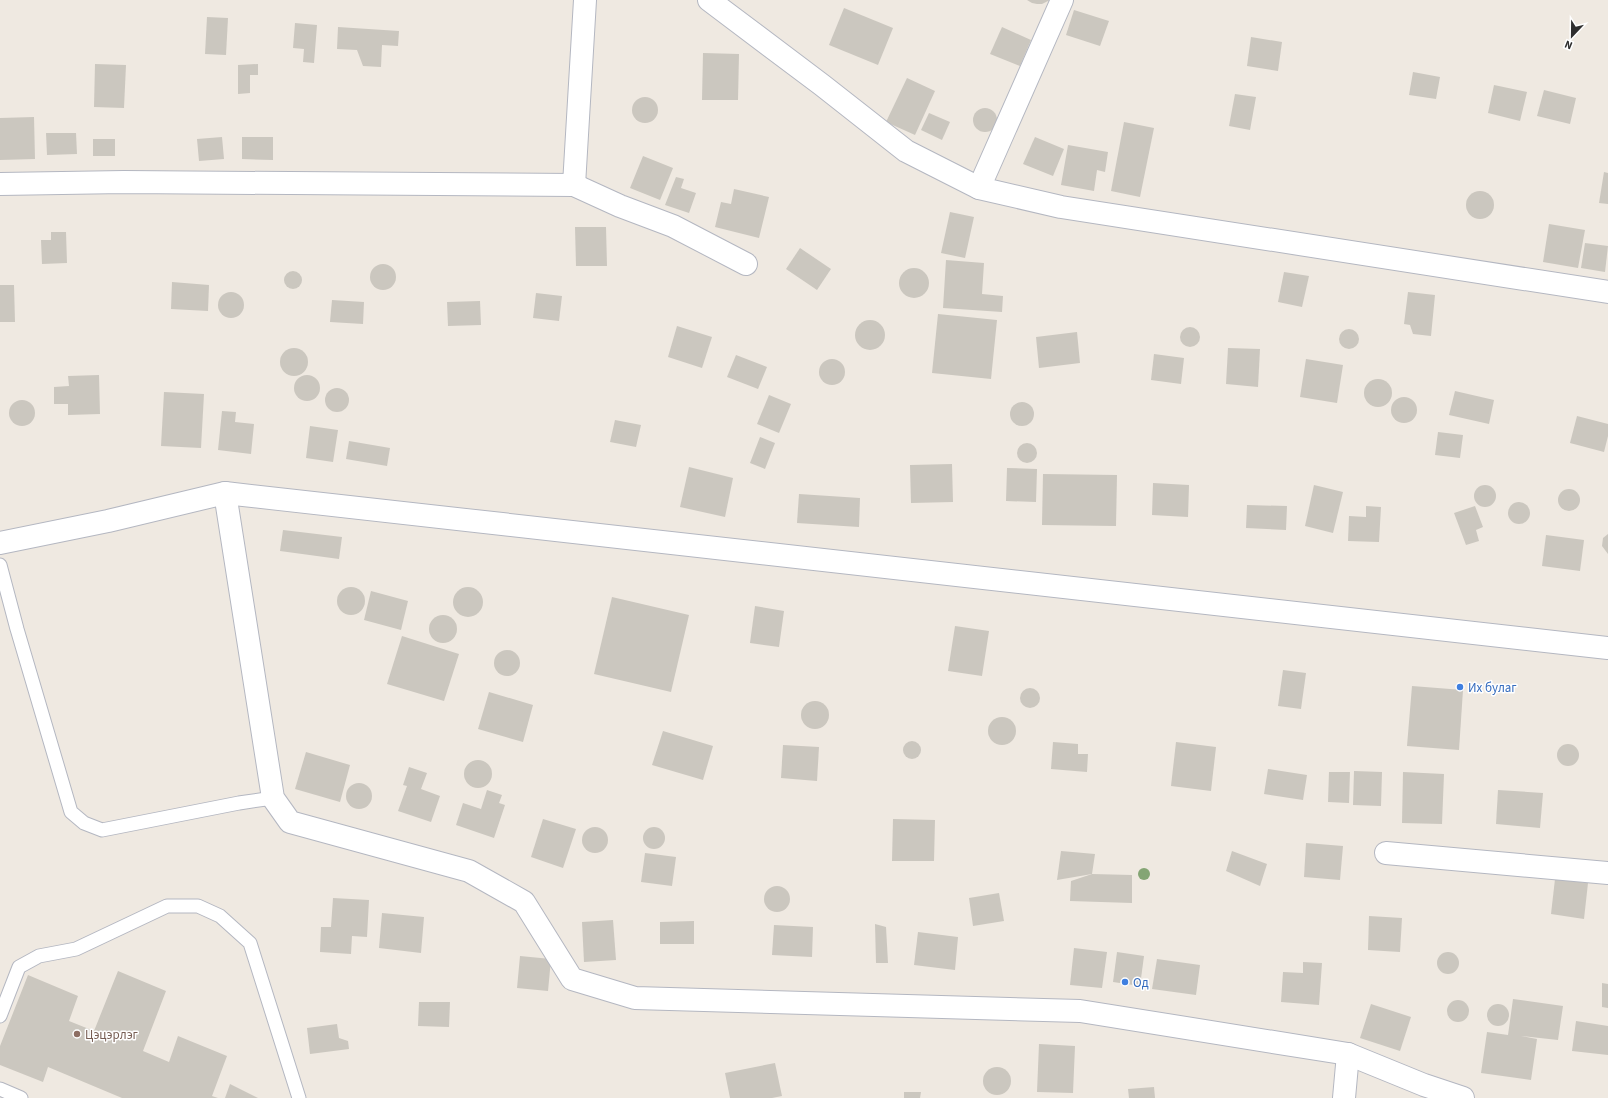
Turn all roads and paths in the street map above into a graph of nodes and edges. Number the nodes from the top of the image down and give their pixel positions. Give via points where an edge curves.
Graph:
1 (585, 0) edge
2 (709, 0) edge
3 (1062, 0) edge
4 (0, 184) edge
5 (574, 185) junction
6 (979, 188) junction
7 (746, 264) dead end
8 (1608, 292) edge
9 (225, 492) junction
10 (0, 543) edge
11 (0, 565) edge
12 (1608, 648) edge
13 (273, 798) junction
14 (1386, 853) dead end
15 (1608, 873) edge
16 (0, 1016) edge
17 (1348, 1054) junction
18 (0, 1089) edge
19 (20, 1098) edge
20 (299, 1098) edge
21 (1344, 1098) edge
22 (1463, 1098) edge

1 - 5 street
2 - 6 street via 906,151
3 - 6 street
4 - 5 street via 124,182
5 - 7 street via 673,226
6 - 8 street via 1061,207
9 - 10 street via 108,521
9 - 12 street
9 - 13 street
11 - 13 lane via 71,812 84,823 102,830
13 - 17 street via 290,822 469,871 524,902 572,979 635,998 1080,1011
14 - 15 street
16 - 20 lane via 19,967 39,956 76,949 167,906 198,906 220,916 250,943
17 - 21 street
17 - 22 street
18 - 19 lane

